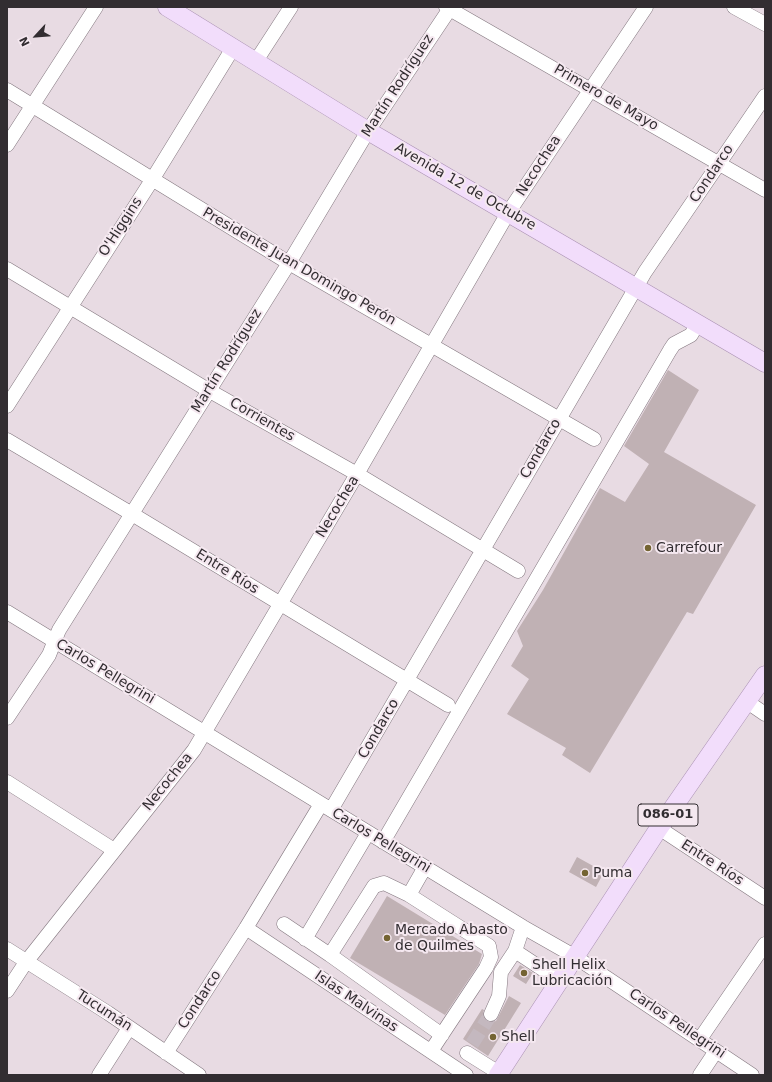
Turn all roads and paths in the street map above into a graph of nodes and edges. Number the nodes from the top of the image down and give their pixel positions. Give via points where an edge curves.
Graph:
1 (96, 7) edge
2 (167, 7) edge
3 (291, 7) edge
4 (646, 7) edge
5 (734, 7) edge
6 (449, 8) edge
7 (765, 24) edge
8 (233, 48) junction
9 (256, 61) junction
10 (590, 89) junction
11 (7, 90) edge
12 (765, 96) edge
13 (32, 105) junction
14 (368, 131) junction
15 (7, 145) edge
16 (719, 164) junction
17 (152, 180) junction
18 (765, 190) edge
19 (508, 213) junction
20 (289, 263) junction
21 (7, 269) edge
22 (636, 287) junction
23 (70, 307) junction
24 (698, 323) junction
25 (432, 345) junction
26 (765, 362) edge
27 (208, 390) junction
28 (7, 406) edge
29 (559, 418) junction
30 (594, 439) dead end
31 (7, 440) edge
32 (357, 474) junction
33 (132, 514) junction
34 (482, 550) junction
35 (518, 571) dead end
36 (280, 605) junction
37 (7, 612) edge
38 (55, 641) junction
39 (765, 675) edge
40 (407, 681) junction
41 (746, 701) junction
42 (448, 706) dead end
43 (765, 714) edge
44 (7, 718) edge
45 (204, 732) junction
46 (7, 782) edge
47 (326, 807) junction
48 (659, 828) junction
49 (368, 833) junction
50 (383, 842) junction
51 (114, 850) junction
52 (425, 867) junction
53 (408, 895) junction
54 (765, 898) edge
55 (284, 924) dead end
56 (523, 927) junction
57 (246, 928) junction
58 (306, 939) junction
59 (765, 944) edge
60 (7, 949) edge
61 (515, 951) junction
62 (330, 955) junction
63 (574, 956) junction
64 (26, 962) junction
65 (559, 980) junction
66 (7, 991) edge
67 (491, 1014) tunnel mouth
68 (129, 1028) junction
69 (442, 1035) junction
70 (700, 1039) junction
71 (716, 1051) junction
72 (431, 1052) junction
73 (166, 1053) junction
74 (462, 1072) edge
75 (499, 1074) edge
76 (99, 1075) edge
77 (199, 1075) edge
78 (700, 1075) edge
79 (752, 1075) edge

1 - 13 street
2 - 8 main road, Avenida 12 de Octubre
3 - 9 street
4 - 10 street, Necochea
5 - 7 street
6 - 10 street, Primero de Mayo
6 - 14 street, Martín Rodríguez
8 - 9 main road, Avenida 12 de Octubre
8 - 17 street, O'Higgins
9 - 14 main road, Avenida 12 de Octubre
10 - 16 street, Primero de Mayo
10 - 19 street, Necochea
11 - 13 street, Presidente Juan Domingo Perón
12 - 16 street, Condarco
13 - 15 street
13 - 17 street, Presidente Juan Domingo Perón
14 - 19 main road, Avenida 12 de Octubre
14 - 20 street, Martín Rodríguez
16 - 18 street, Primero de Mayo
16 - 22 street, Condarco
17 - 20 street, Presidente Juan Domingo Perón
17 - 23 street, O'Higgins
19 - 22 main road, Avenida 12 de Octubre
19 - 25 street, Necochea
20 - 25 street, Presidente Juan Domingo Perón
20 - 27 street, Martín Rodríguez
21 - 23 street, Corrientes
22 - 24 main road, Avenida 12 de Octubre
22 - 29 street, Condarco
23 - 27 street, Corrientes
23 - 28 street, O'Higgins
24 - 26 main road, Avenida 12 de Octubre
24 - 50 street via 691,334 674,344 670,350
25 - 29 street, Presidente Juan Domingo Perón
25 - 32 street, Necochea
27 - 32 street, Corrientes
27 - 33 street, Martín Rodríguez
29 - 30 street, Presidente Juan Domingo Perón
29 - 34 street, Condarco
31 - 33 street, Entre Ríos
32 - 34 street, Corrientes
32 - 36 street, Necochea
33 - 36 street, Entre Ríos
33 - 38 street, Martín Rodríguez via 59,630
34 - 35 street, Corrientes
34 - 40 street, Condarco
36 - 40 street, Entre Ríos
36 - 45 street, Necochea
37 - 38 street, Carlos Pellegrini
38 - 44 street, Martín Rodríguez via 49,655
38 - 45 street, Carlos Pellegrini
39 - 41 main road, 086-01
40 - 42 street, Entre Ríos
40 - 47 street, Condarco
41 - 43 street
41 - 48 main road, 086-01
45 - 47 street, Carlos Pellegrini
45 - 51 street, Necochea via 194,750
46 - 51 street
47 - 49 street, Carlos Pellegrini
47 - 57 street, Condarco
48 - 54 street, Entre Ríos
48 - 63 main road, 086-01
49 - 50 street, Carlos Pellegrini
49 - 58 street
50 - 52 street, Carlos Pellegrini
51 - 64 street, Necochea
52 - 53 street
52 - 56 street, Carlos Pellegrini
53 - 62 street via 384,883 374,886
53 - 69 street via 491,949 491,957 486,968
55 - 58 street
56 - 61 street
56 - 63 street, Carlos Pellegrini
57 - 72 street, Islas Malvinas
57 - 73 street, Condarco
58 - 62 street
59 - 70 street
60 - 64 street, Tucumán
61 - 65 street
61 - 67 street via 501,972 499,996
62 - 69 street
63 - 65 main road, 086-01
63 - 70 street, Carlos Pellegrini
64 - 66 street, Necochea
64 - 68 street, Tucumán
65 - 75 main road, 086-01
68 - 73 street, Tucumán
68 - 76 street
69 - 72 street
70 - 71 street, Carlos Pellegrini
71 - 78 street
71 - 79 street, Carlos Pellegrini
72 - 74 street, Islas Malvinas
73 - 77 street, Tucumán
74 - 75 street via 470,1049

